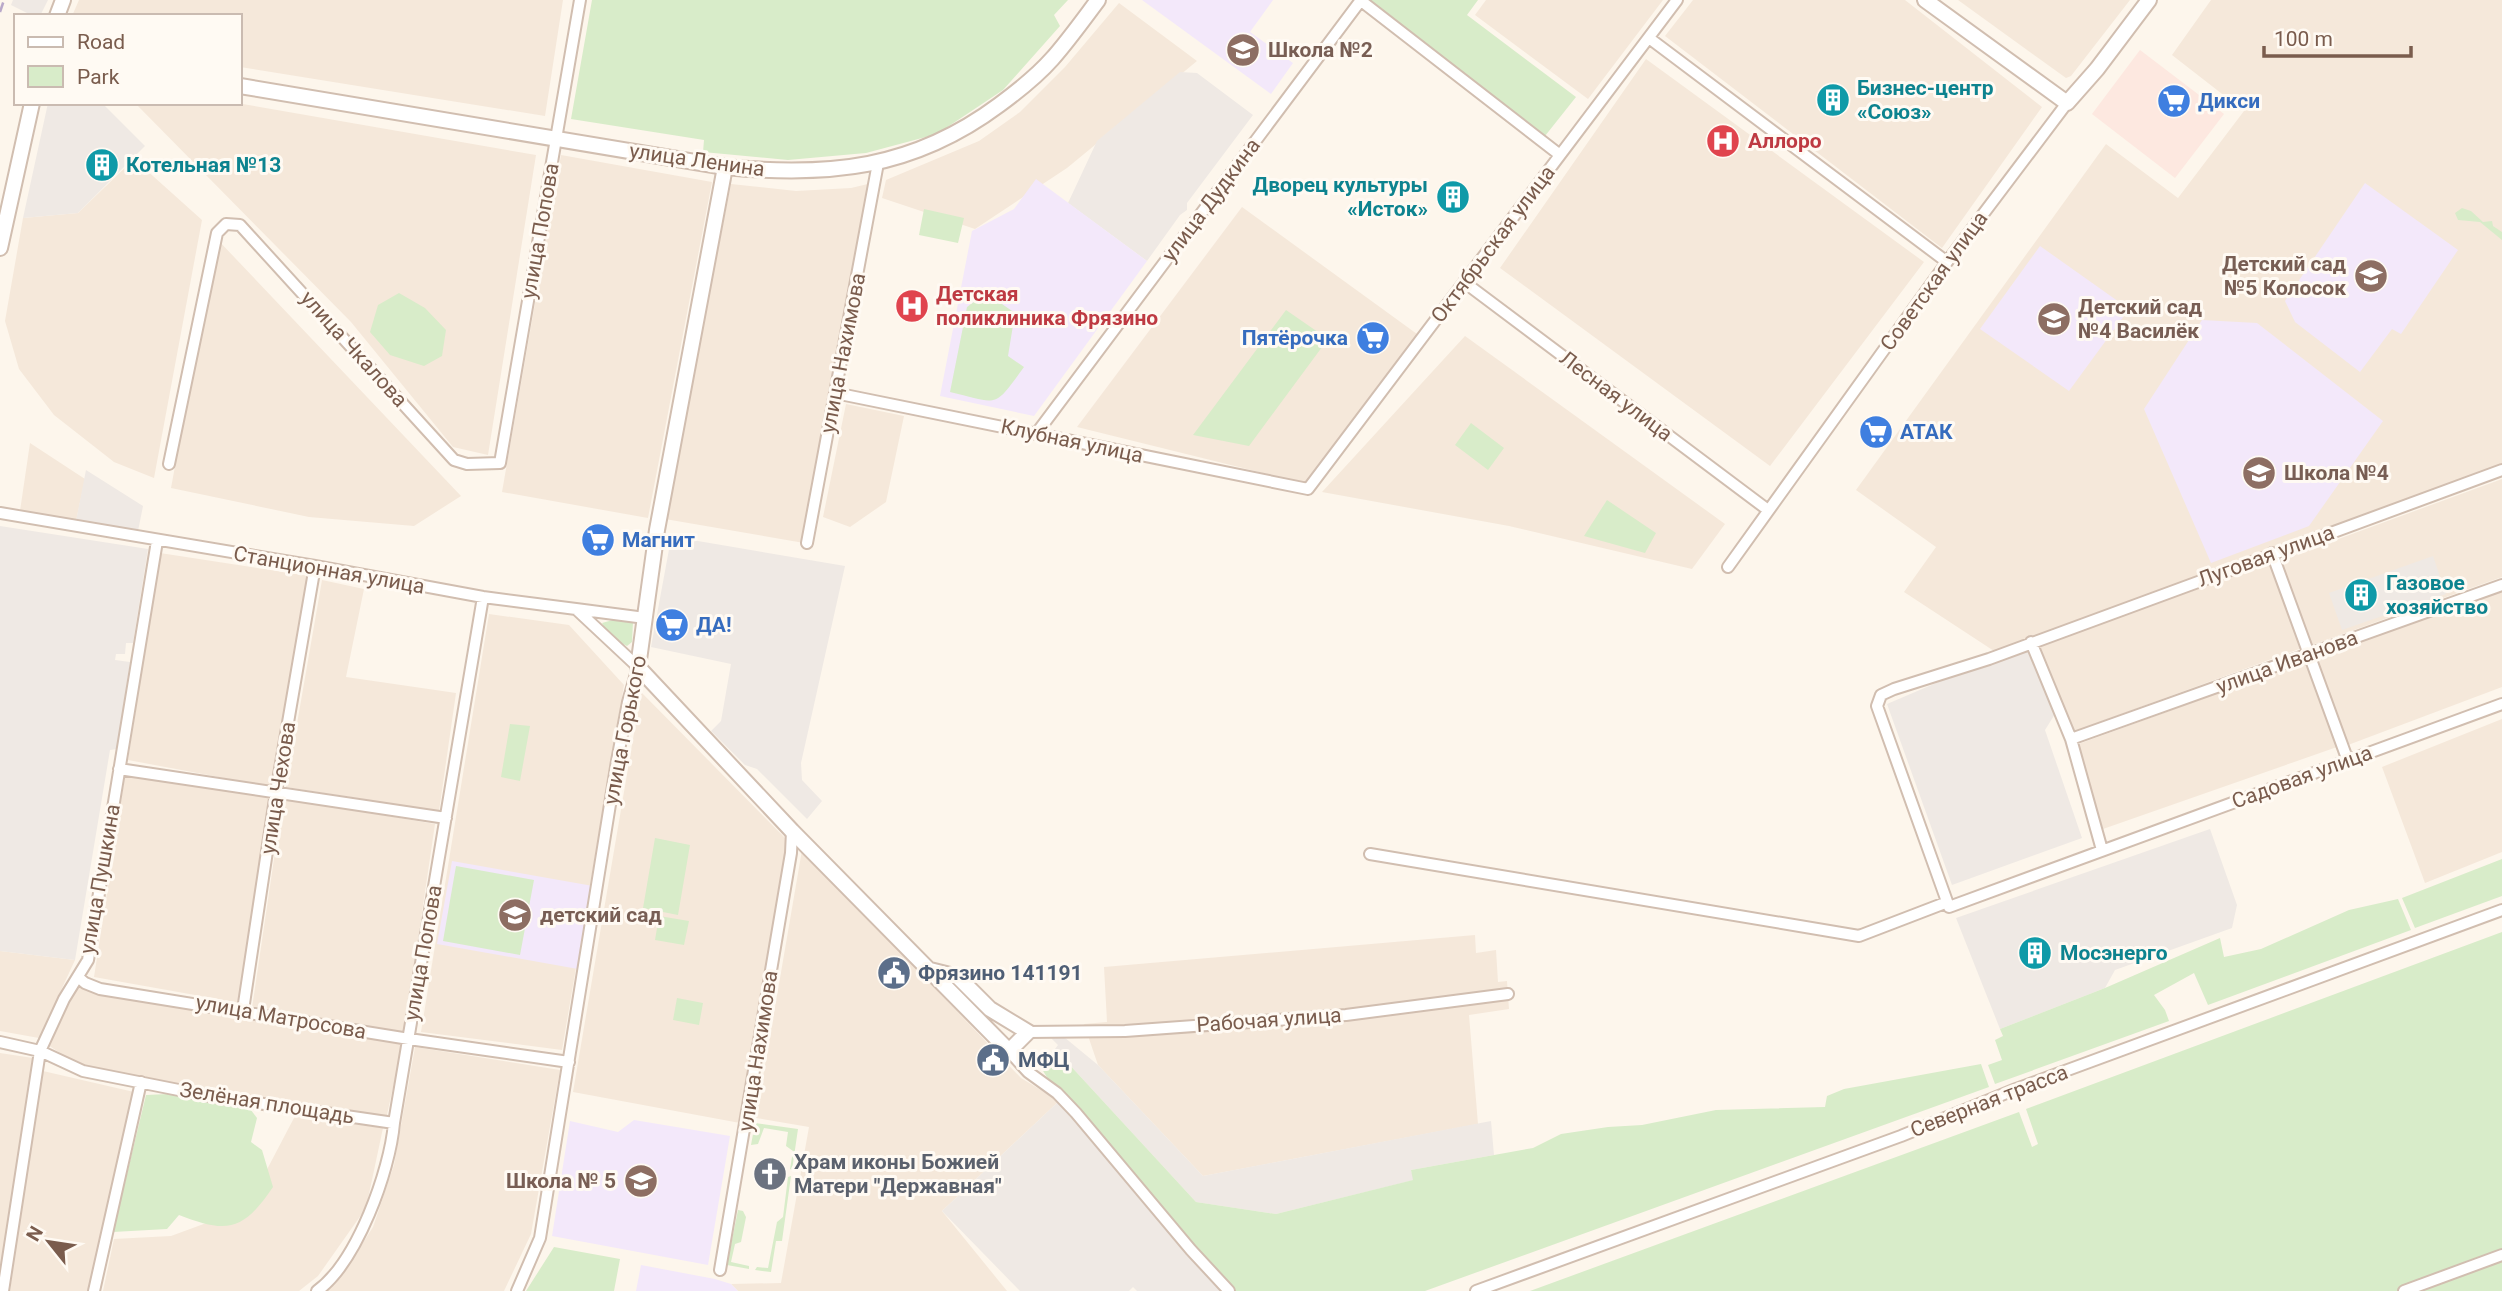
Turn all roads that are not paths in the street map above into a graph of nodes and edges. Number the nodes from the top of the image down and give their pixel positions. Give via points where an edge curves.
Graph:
1 (580, 0) edge
2 (1098, 0) edge
3 (1361, 0) edge
4 (1677, 0) edge
5 (1925, 0) edge
6 (2149, 0) edge
7 (1649, 38) junction
8 (242, 86) edge
9 (2067, 103) junction
10 (32, 105) edge
11 (556, 139) junction
12 (1560, 155) junction
13 (878, 163) junction
14 (725, 167) junction
15 (0, 248) edge
16 (1947, 262) junction
17 (1464, 282) junction
18 (835, 393) junction
19 (1035, 434) junction
20 (500, 463) joint
21 (169, 464) dead end
22 (2502, 470) edge
23 (1308, 489) joint
24 (1768, 510) junction
25 (0, 513) edge
26 (157, 541) junction
27 (807, 543) dead end
28 (2272, 553) junction
29 (315, 566) junction
30 (1728, 567) dead end
31 (2502, 585) edge
32 (483, 597) junction
33 (576, 609) junction
34 (645, 618) junction
35 (2031, 642) junction
36 (2309, 654) junction
37 (638, 667) junction
38 (2502, 704) edge
39 (2071, 739) junction
40 (2348, 761) junction
41 (119, 769) junction
42 (276, 792) junction
43 (446, 818) junction
44 (792, 831) junction
45 (2102, 850) junction
46 (1370, 854) dead end
47 (1945, 903) junction
48 (2502, 910) edge
49 (930, 970) junction
50 (78, 977) junction
51 (1508, 994) dead end
52 (243, 1010) junction
53 (1028, 1032) junction
54 (408, 1039) junction
55 (0, 1042) edge
56 (40, 1051) junction
57 (1009, 1051) junction
58 (569, 1062) junction
59 (141, 1083) junction
60 (394, 1122) junction
61 (2502, 1255) edge
62 (720, 1270) dead end
63 (3, 1291) edge
64 (94, 1291) edge
65 (317, 1291) edge
66 (517, 1291) edge
67 (1229, 1291) edge
68 (1476, 1291) edge
69 (2404, 1291) edge

1 - 11 street, улица Попова
2 - 13 street, улица Ленина via 1052,60 976,122 930,147
3 - 12 street
3 - 19 street, улица Дудкина
4 - 7 street, Октябрьская улица
5 - 9 street
6 - 9 street, Советская улица
7 - 12 street, Октябрьская улица
7 - 16 street
8 - 11 street, улица Ленина
9 - 16 street, Советская улица
10 - 15 street
11 - 14 street, улица Ленина
11 - 20 street, улица Попова
12 - 17 street, Октябрьская улица
13 - 14 street, улица Ленина via 812,170
13 - 18 street, улица Нахимова
14 - 34 street, улица Горького via 657,530
16 - 24 street, Советская улица
17 - 23 street, Октябрьская улица
17 - 24 street, Лесная улица
18 - 19 street, Клубная улица
18 - 27 street, улица Нахимова
19 - 23 street, Клубная улица
20 - 21 street, улица Чкалова via 454,460 240,225 226,224 216,233
22 - 28 street, Луговая улица
24 - 30 street, Советская улица
25 - 26 street, Станционная улица
26 - 29 street, Станционная улица
26 - 41 street, улица Пушкина
28 - 35 street, Луговая улица
28 - 36 street
29 - 32 street, Станционная улица
29 - 42 street, улица Чехова
31 - 36 street, улица Иванова
32 - 33 street, Станционная улица
32 - 43 street, улица Попова
33 - 34 street, Станционная улица
33 - 37 street
34 - 37 street, улица Горького
35 - 39 street
35 - 47 street, Луговая улица via 1881,695 1877,706
36 - 39 street, улица Иванова
36 - 40 street
37 - 44 street
37 - 58 street, улица Горького via 617,761
38 - 40 street, Садовая улица
39 - 45 street
40 - 45 street, Садовая улица
41 - 42 street
41 - 50 street, улица Пушкина via 88,960
42 - 43 street
42 - 52 street, улица Чехова
43 - 54 street, улица Попова
44 - 49 street
44 - 62 street, улица Нахимова
45 - 47 street, Садовая улица via 1949,907
46 - 47 street, Садовая улица via 1859,936
48 - 68 street, Северная трасса
49 - 53 street via 958,977 990,1009
49 - 57 street
50 - 52 street, улица Матросова via 100,989
50 - 56 street, улица Пушкина
51 - 53 street, Рабочая улица via 1346,1015 1125,1031
52 - 54 street, улица Матросова
53 - 57 street
54 - 58 street, улица Матросова
54 - 60 street, улица Попова
55 - 56 street, Зелёная площадь
56 - 59 street, Зелёная площадь via 83,1071
56 - 63 street, улица Пушкина
57 - 67 street via 1076,1113
58 - 66 street, улица Горького via 540,1238
59 - 60 street, Зелёная площадь
59 - 64 street
60 - 65 street, улица Попова via 392,1145 369,1217
61 - 69 street

